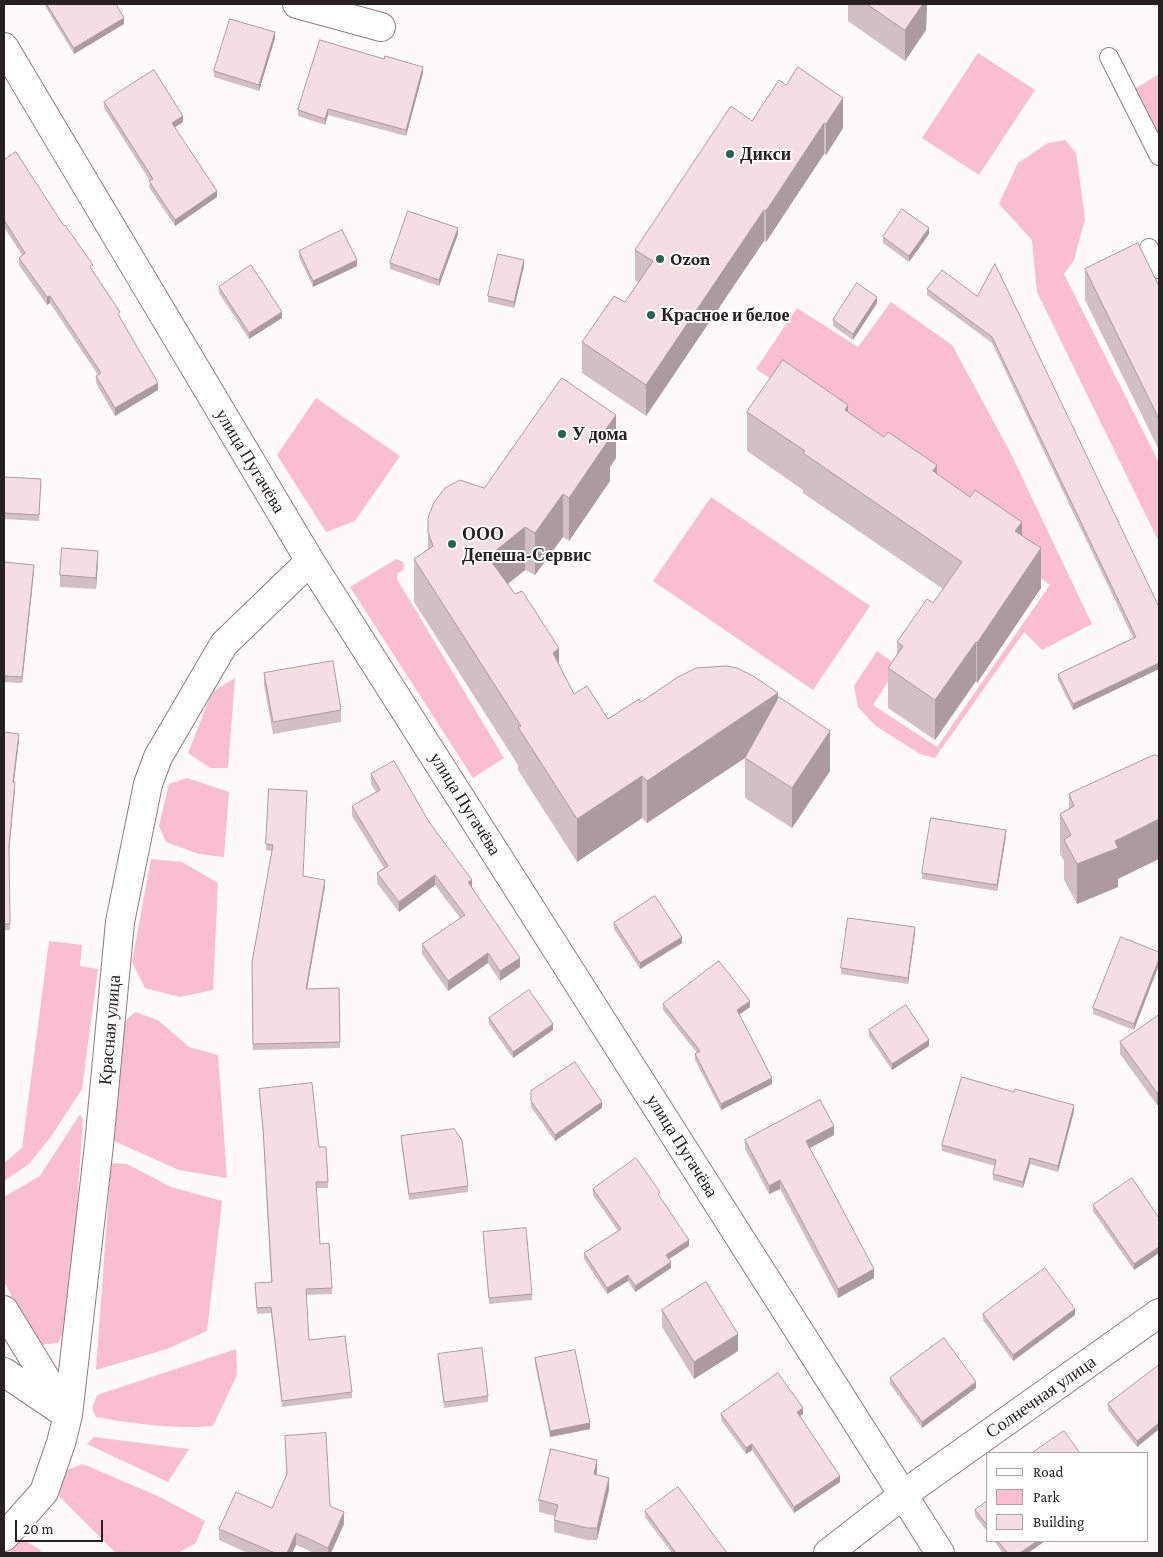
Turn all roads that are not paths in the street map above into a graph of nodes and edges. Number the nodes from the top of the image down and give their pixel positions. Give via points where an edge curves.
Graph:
1 (297, 4) edge
2 (349, 11) edge
3 (381, 27) dead end
4 (4, 47) edge
5 (1109, 57) dead end
6 (1159, 156) edge
7 (1149, 248) dead end
8 (1159, 269) edge
9 (310, 561) junction
10 (4, 1310) edge
11 (1159, 1313) edge
12 (4, 1372) edge
13 (68, 1415) junction
14 (904, 1494) junction
15 (4, 1538) edge
16 (828, 1553) edge
17 (940, 1553) edge

1 - 2 street
2 - 3 street
4 - 9 street, улица Пугачёва
5 - 6 lane
7 - 8 lane
9 - 13 street, Красная улица via 224,644 158,758 148,784 120,922 99,1145
9 - 14 street, улица Пугачёва
10 - 13 street
11 - 14 street, Солнечная улица
12 - 13 street
13 - 15 street, Красная улица via 44,1492
14 - 16 street, Солнечная улица
14 - 17 street, улица Пугачёва

